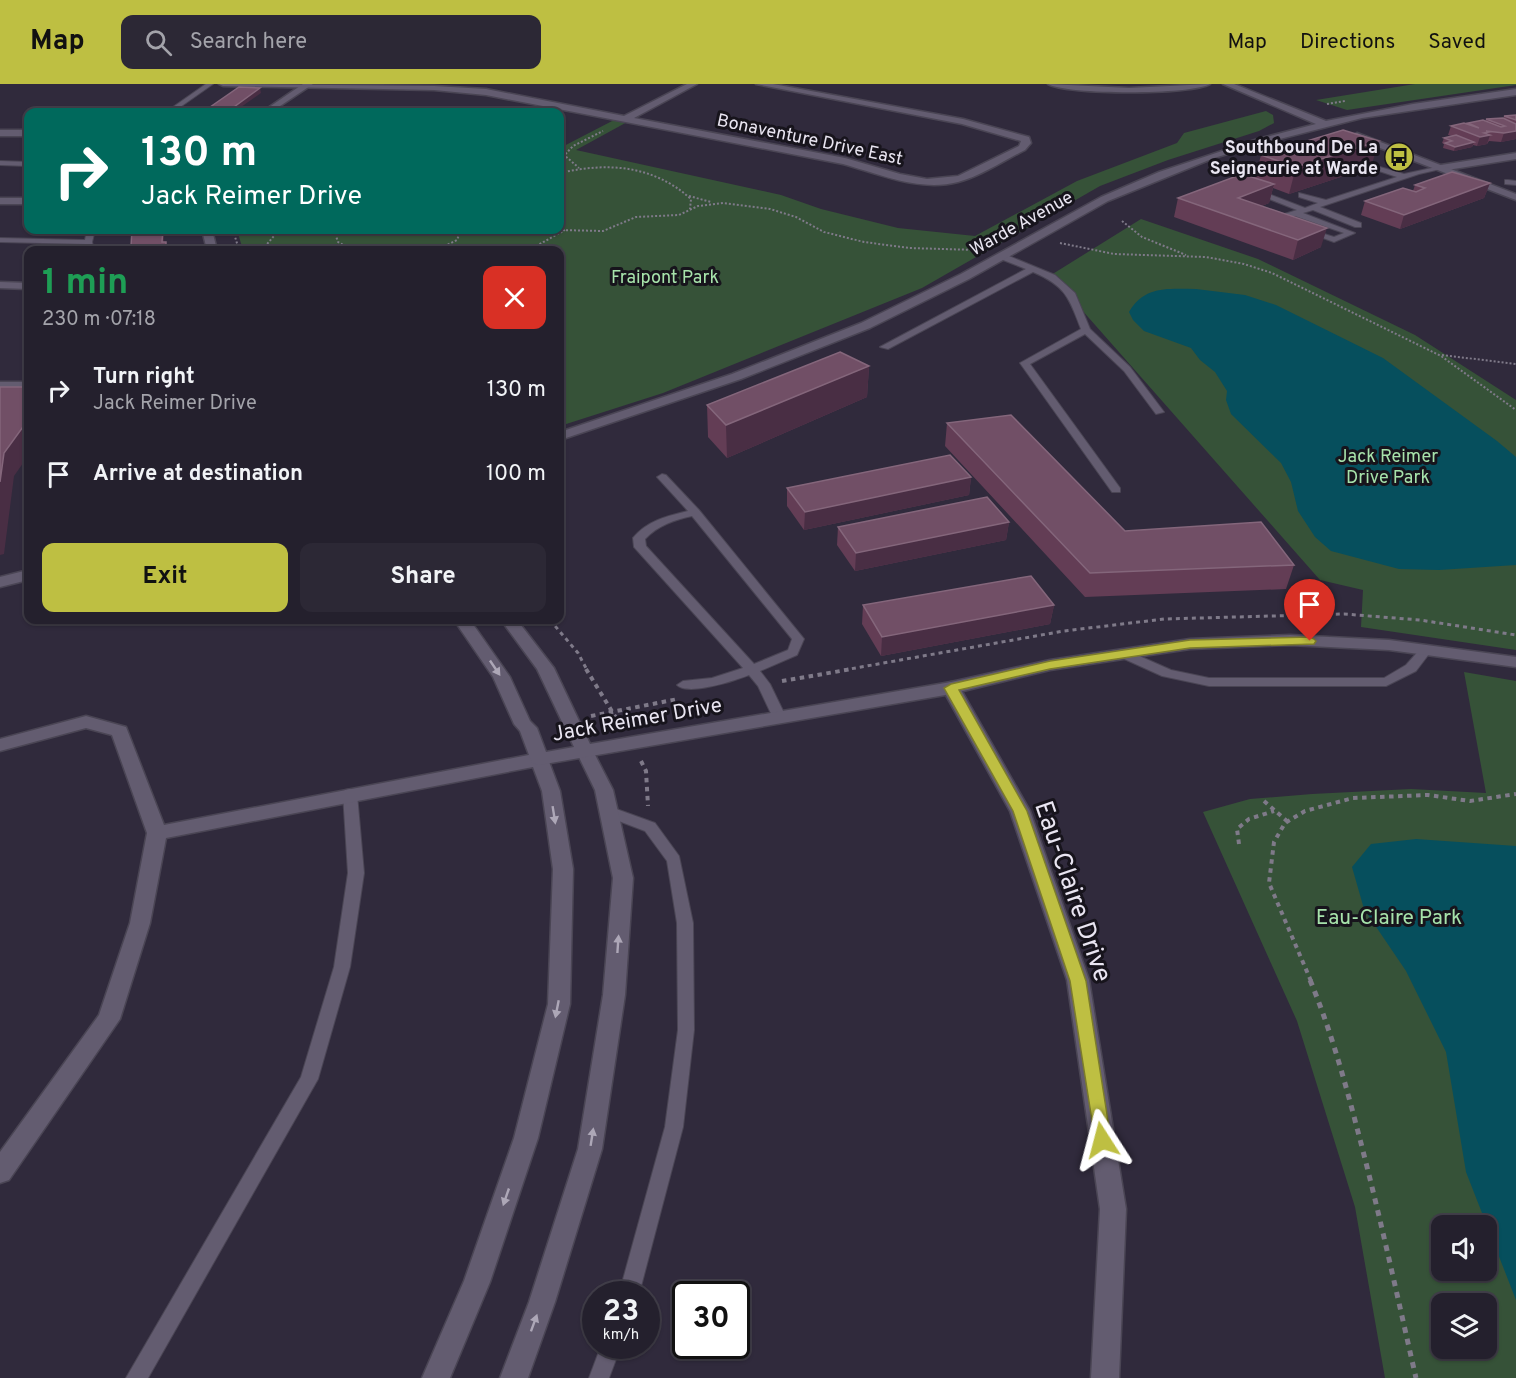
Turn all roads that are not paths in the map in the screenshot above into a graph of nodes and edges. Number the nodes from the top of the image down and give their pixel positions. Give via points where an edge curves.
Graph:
1 (210, 84) edge
2 (223, 84) edge
3 (693, 84) edge
4 (760, 84) edge
5 (1052, 84) edge
6 (1206, 84) edge
7 (1227, 84) edge
8 (1250, 84) edge
9 (308, 85) edge
10 (1516, 92) edge
11 (1281, 107) junction
12 (175, 108) edge
13 (272, 108) edge
14 (628, 118) junction
15 (1340, 119) junction
16 (1325, 124) junction
17 (0, 133) edge
18 (24, 133) edge
19 (1285, 134) junction
20 (1394, 139) dead end
21 (1516, 156) edge
22 (1445, 158) dead end
23 (0, 164) edge
24 (24, 164) edge
25 (1465, 165) junction
26 (1376, 167) dead end
27 (1441, 168) junction
28 (1484, 172) dead end
29 (1405, 177) junction
30 (1258, 193) edge
31 (1302, 195) edge
32 (1516, 197) edge
33 (0, 201) edge
34 (24, 201) edge
35 (1326, 203) junction
36 (1308, 209) junction
37 (1295, 213) junction
38 (1285, 223) edge
39 (1358, 225) dead end
40 (1295, 227) edge
41 (0, 240) edge
42 (89, 246) edge
43 (1001, 256) junction
44 (1033, 269) junction
45 (0, 285) edge
46 (24, 286) edge
47 (1086, 330) junction
48 (885, 347) dead end
49 (0, 386) edge
50 (24, 386) edge
51 (1159, 412) dead end
52 (564, 435) edge
53 (662, 477) dead end
54 (1116, 490) dead end
55 (695, 512) junction
56 (24, 576) edge
57 (0, 582) edge
58 (465, 624) edge
59 (512, 624) edge
60 (1426, 650) junction
61 (1124, 654) junction
62 (1516, 662) edge
63 (751, 669) junction
64 (683, 686) dead end
65 (951, 688) junction
66 (779, 717) junction
67 (0, 745) edge
68 (585, 751) junction
69 (539, 759) junction
70 (350, 794) junction
71 (608, 811) junction
72 (158, 833) junction
73 (0, 1172) edge
74 (632, 1281) edge
75 (606, 1359) edge
76 (136, 1378) edge
77 (436, 1378) edge
78 (514, 1378) edge
79 (599, 1378) edge
80 (1106, 1378) edge

1 - 12 lane
2 - 9 street, Bonaventure Drive East
3 - 14 street
4 - 14 street, Bonaventure Drive East via 963,122 1026,139 1026,143 955,180 930,181
5 - 6 street via 1143,90
7 - 11 street
8 - 15 street
9 - 13 street
9 - 14 street, Bonaventure Drive East via 486,92
10 - 15 street, Warde Avenue via 1450,99
11 - 16 street
11 - 19 street via 1291,123
15 - 16 street, Warde Avenue
15 - 20 street
16 - 19 street, Warde Avenue
16 - 27 street
17 - 18 street
19 - 43 street, Warde Avenue via 1191,163 1122,191
21 - 25 street
22 - 25 street
23 - 24 lane
25 - 27 street
25 - 28 street
26 - 29 lane
27 - 29 lane
27 - 32 street
29 - 35 lane
30 - 36 lane
31 - 35 lane
33 - 34 street
35 - 36 lane
36 - 37 lane
36 - 39 lane
37 - 38 lane via 1275,220
37 - 40 lane via 1351,233 1334,240
41 - 42 lane
43 - 44 lane
43 - 52 street, Warde Avenue via 842,336 684,396
44 - 47 lane via 1052,277 1072,295
44 - 48 lane
45 - 46 street
47 - 51 lane via 1127,369
47 - 54 lane via 1025,363
49 - 50 street
53 - 55 lane
55 - 63 lane via 798,639 793,652
55 - 63 lane via 647,529 639,538 640,547
56 - 57 street
58 -> 69 street via 501,677 528,728
59 - 68 street via 545,668
60 - 61 street, Jack Reimer Drive via 1290,640 1190,644
60 - 61 lane via 1411,668 1386,682 1209,682 1167,673
60 - 62 street, Jack Reimer Drive
61 - 65 street, Jack Reimer Drive via 1050,665
63 - 64 lane via 718,681
63 - 66 lane via 764,684
65 - 66 street, Jack Reimer Drive
65 - 80 street, Eau-Claire Drive via 1020,811 1078,981 1113,1209
66 - 68 street, Jack Reimer Drive
67 - 72 street via 86,722 120,731
68 - 69 street, Jack Reimer Drive
68 - 71 street
69 - 70 street, Jack Reimer Drive
69 -> 77 street via 550,791 563,869 559,1004 526,1138 477,1282
70 - 72 street, Jack Reimer Drive
70 - 76 lane via 356,873 342,967 309,1078
71 - 74 lane via 650,827 674,860 685,923 686,1030 674,1126
78 -> 71 street via 590,1149 614,995 623,878
72 - 73 street via 140,923 109,1019
75 - 79 lane

